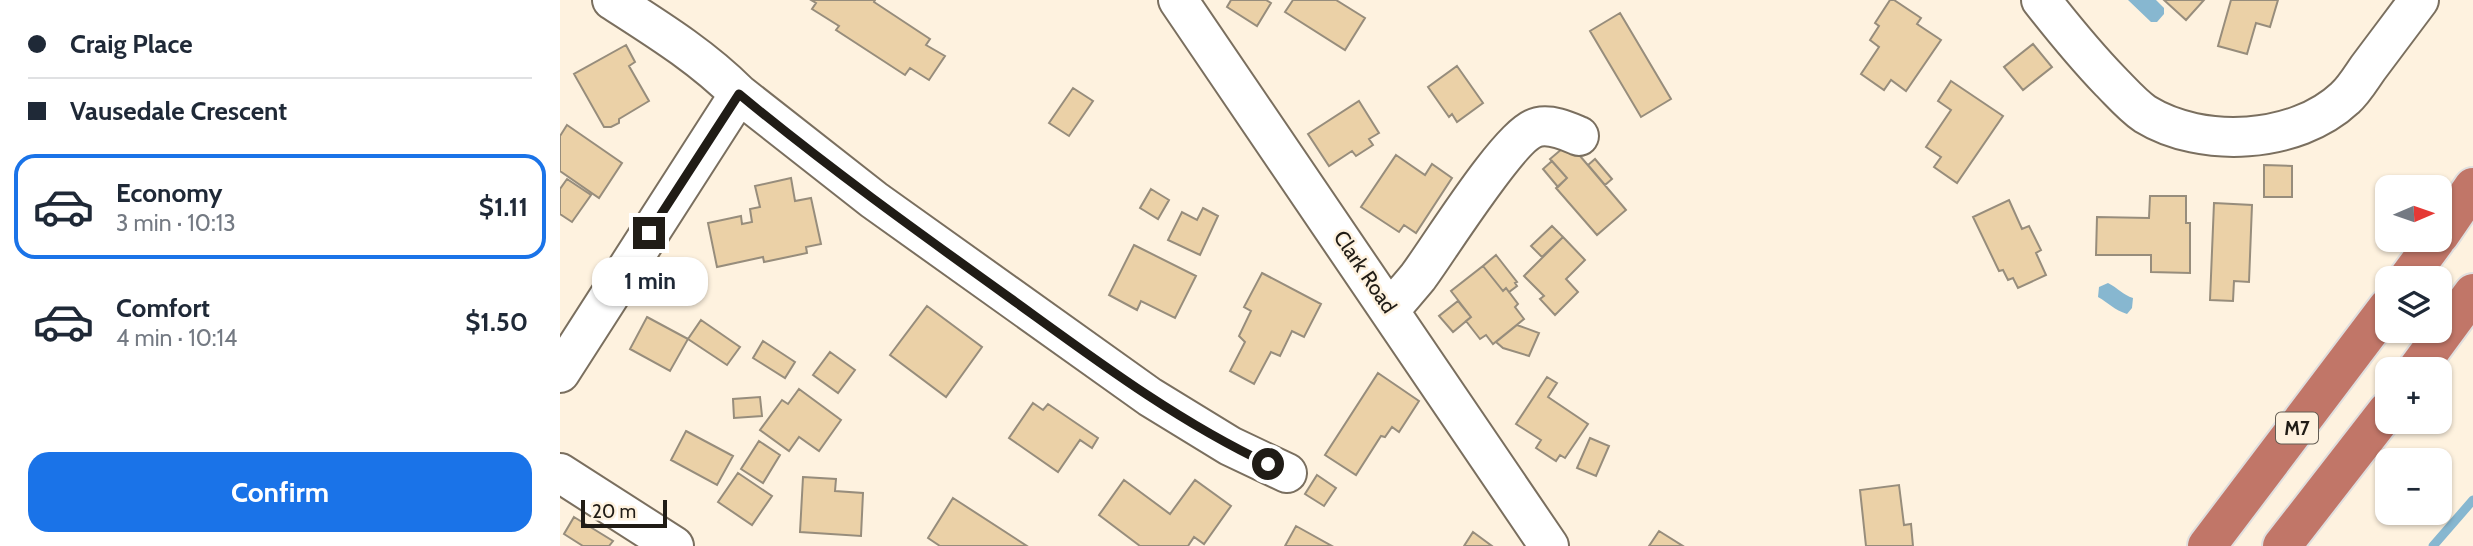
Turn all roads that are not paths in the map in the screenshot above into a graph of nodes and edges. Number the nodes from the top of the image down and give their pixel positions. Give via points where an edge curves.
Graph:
1 (612, 0) edge
2 (1178, 0) edge
3 (2041, 0) edge
4 (2419, 0) edge
5 (739, 94) junction
6 (1579, 136) dead end
7 (2473, 187) edge
8 (2452, 217) edge
9 (2473, 293) edge
10 (1390, 310) junction
11 (2375, 324) edge
12 (2426, 357) edge
13 (560, 373) edge
14 (2375, 427) edge
15 (560, 473) edge
16 (1287, 473) dead end
17 (674, 546) edge
18 (1549, 546) edge
19 (2207, 546) edge
20 (2283, 546) edge

1 - 5 street via 675,40
2 - 10 street, Clark Road
3 - 4 street via 2080,50 2146,114 2212,135 2250,137 2316,120 2346,97
5 - 13 street
5 - 16 street via 874,200 1150,397 1230,446
6 - 10 street via 1549,127 1524,133
7 - 8 highway
9 - 12 highway
10 - 18 street, Clark Road
11 - 19 highway, M7
14 - 20 highway
15 - 17 street

